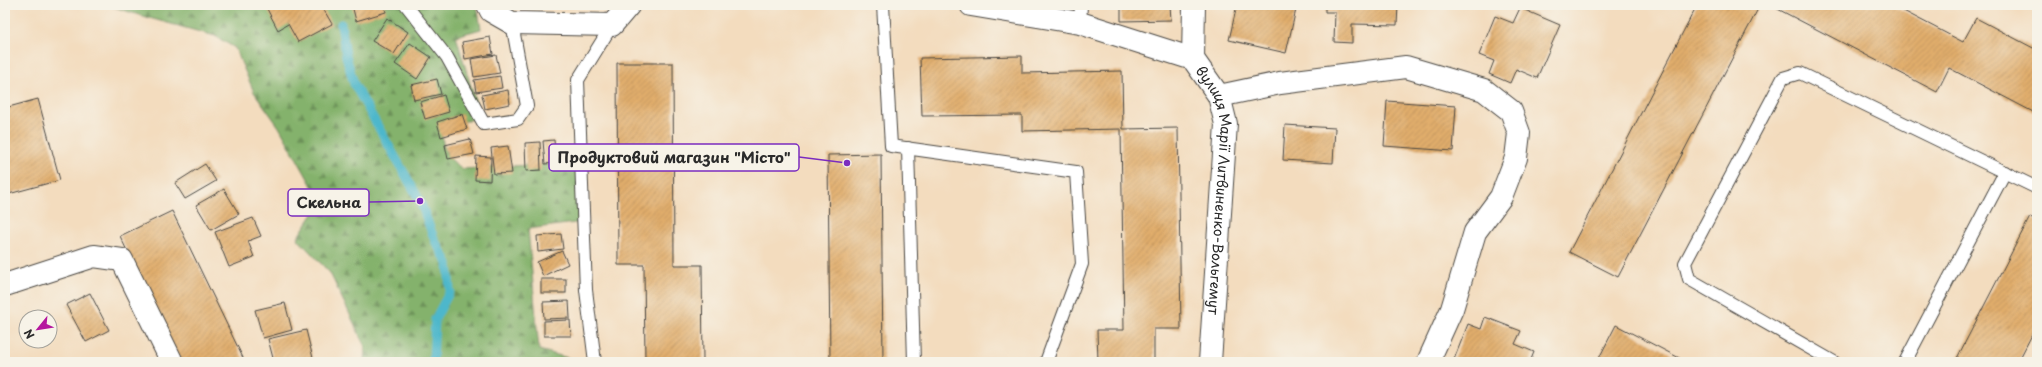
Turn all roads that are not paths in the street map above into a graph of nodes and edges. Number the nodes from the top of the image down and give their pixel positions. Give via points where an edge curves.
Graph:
1 (406, 5) edge
2 (488, 5) edge
3 (629, 5) edge
4 (883, 5) edge
5 (971, 5) edge
6 (1194, 5) edge
7 (1080, 14) edge
8 (512, 23) junction
9 (612, 25) junction
10 (1193, 59) junction
11 (1219, 96) junction
12 (908, 148) junction
13 (2005, 172) junction
14 (2037, 188) edge
15 (5, 285) edge
16 (172, 362) edge
17 (595, 362) edge
18 (914, 362) edge
19 (1046, 362) edge
20 (1210, 362) edge
21 (1428, 362) edge
22 (1834, 362) edge
23 (1905, 362) edge

1 - 8 lane via 447,57 484,124 518,119 527,106
2 - 8 street via 491,11
3 - 9 street
4 - 12 lane via 891,146
5 - 7 street, вулиця Марії Литвиненко-Вольгемут
6 - 10 street
7 - 10 street, вулиця Марії Литвиненко-Вольгемут
8 - 9 street
9 - 17 lane via 578,80 586,290
10 - 11 street, вулиця Марії Литвиненко-Вольгемут
11 - 20 street, вулиця Марії Литвиненко-Вольгемут via 1226,124
11 - 21 street via 1280,83 1406,67 1484,90 1511,111 1519,133 1516,158 1501,197 1475,232 1452,309
12 - 18 lane
12 - 19 lane via 1076,172 1082,264
13 - 14 lane
13 - 22 lane via 1800,73 1783,78 1685,263 1689,279
13 - 23 lane
15 - 16 street via 94,256 122,260

